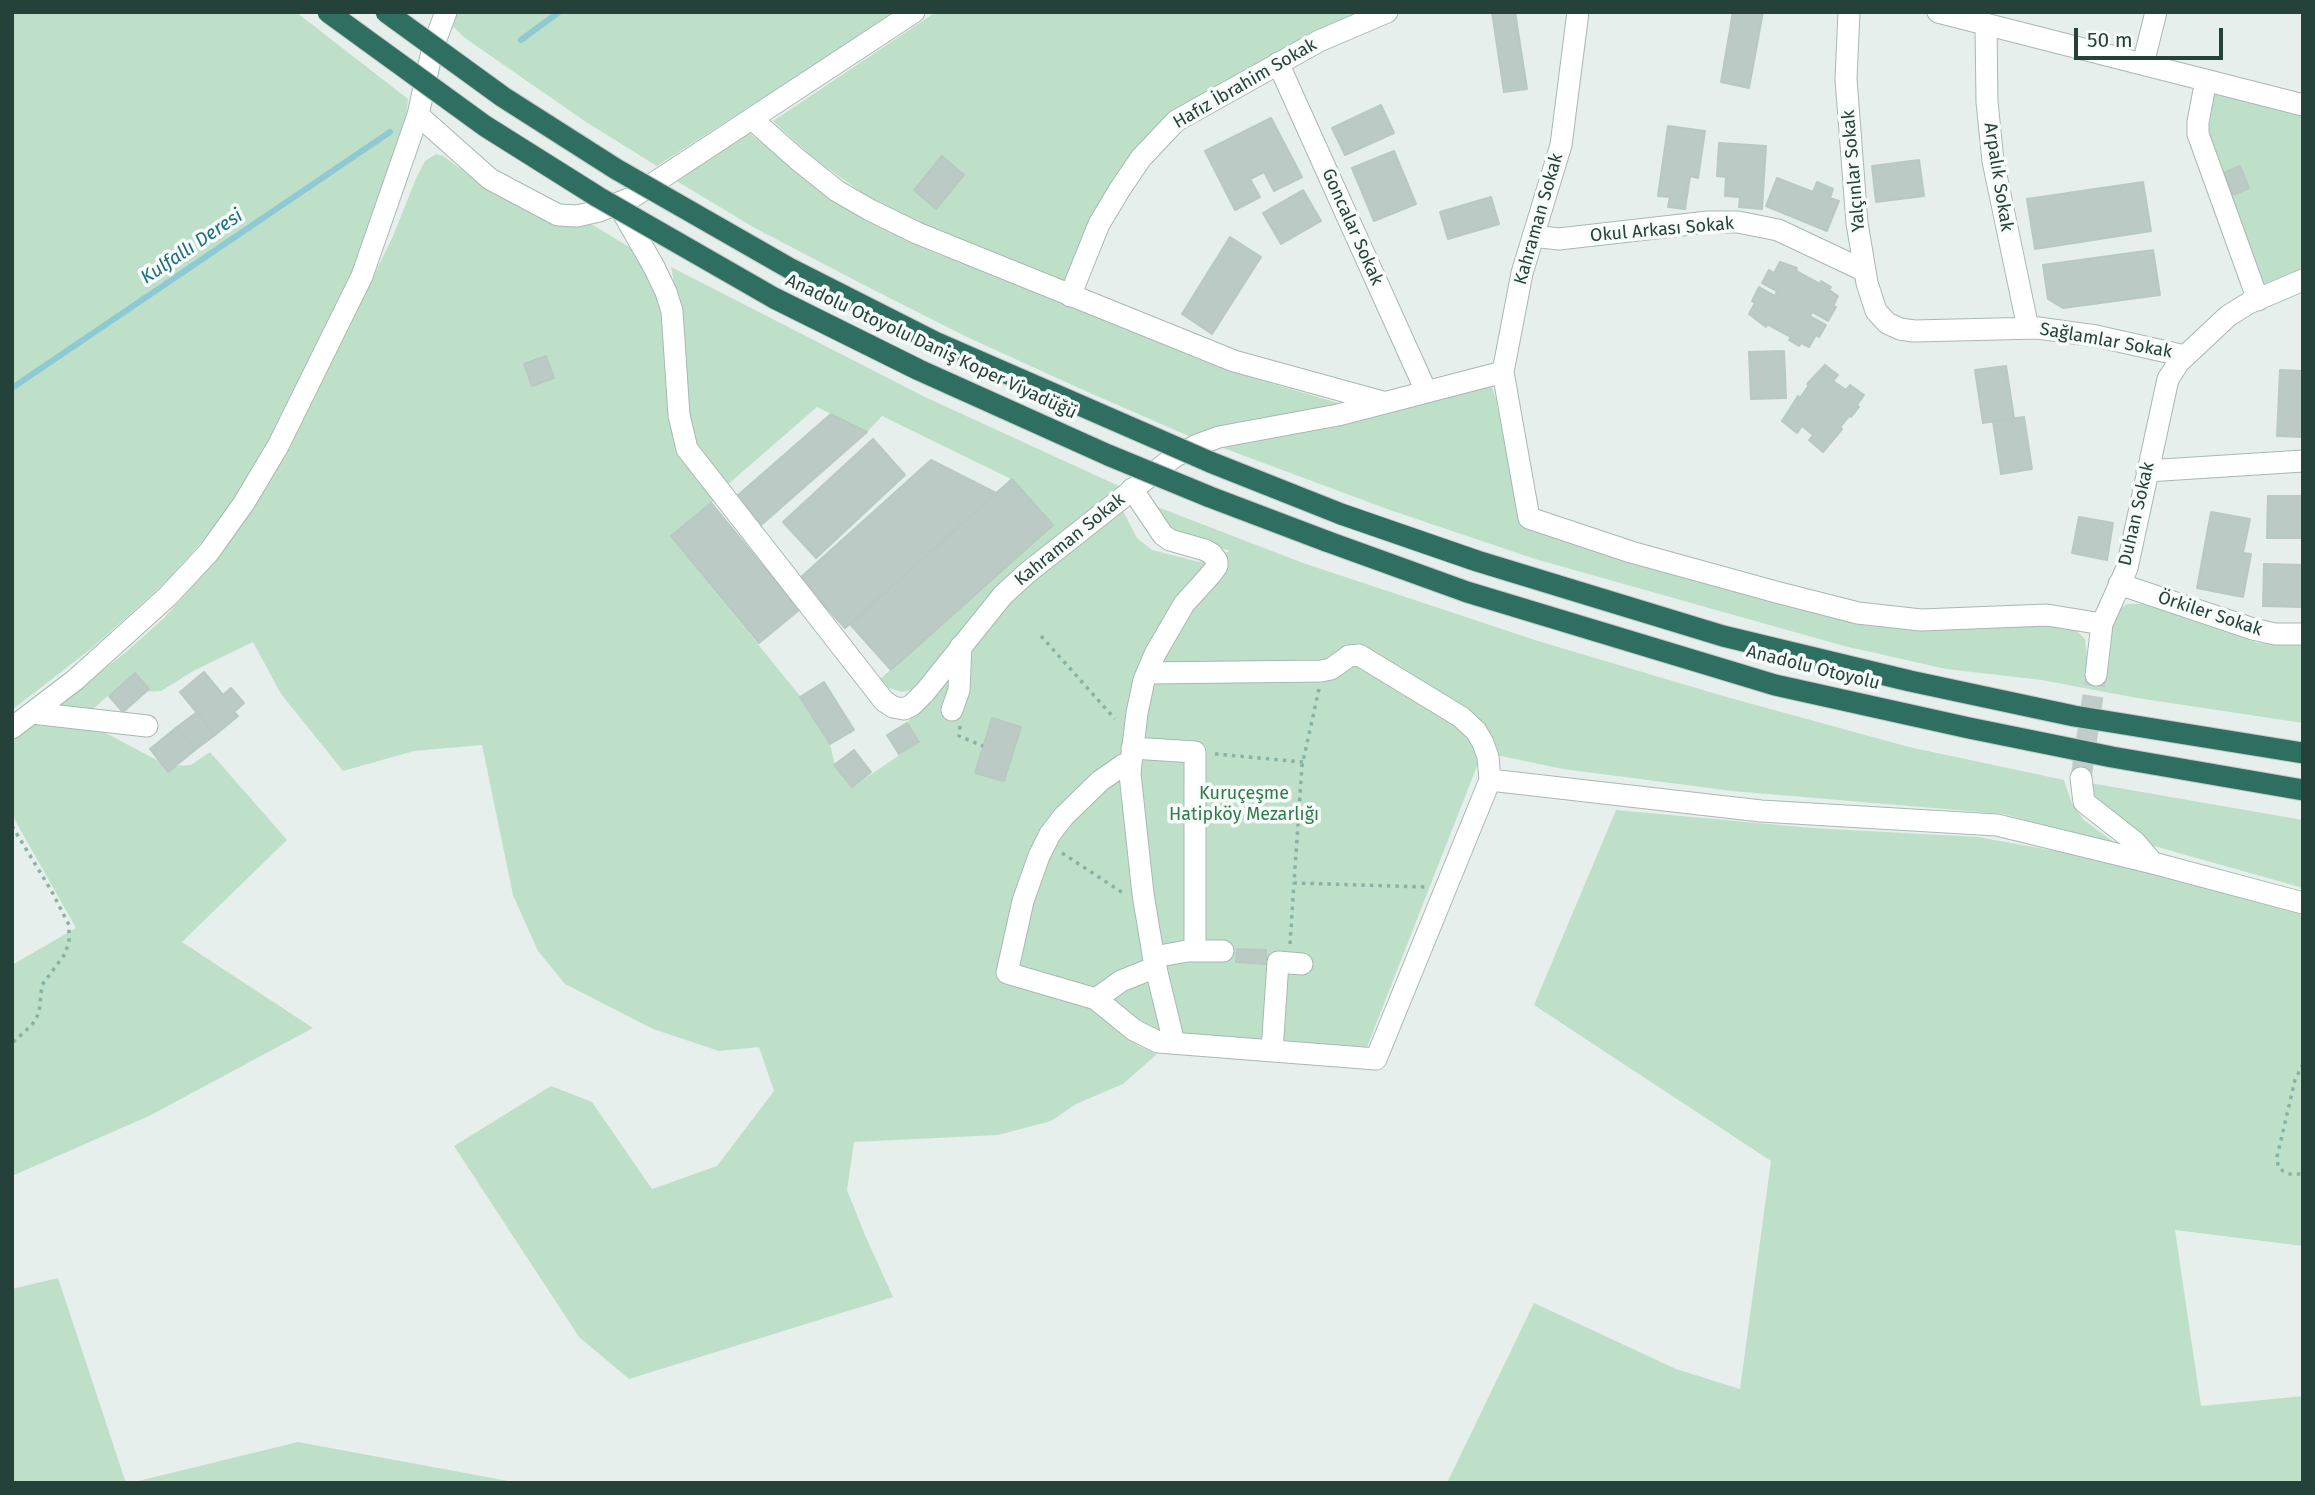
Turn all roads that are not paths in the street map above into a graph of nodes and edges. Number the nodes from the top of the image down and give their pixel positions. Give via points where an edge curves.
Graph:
1 (328, 12) edge
2 (387, 12) edge
3 (446, 12) edge
4 (914, 12) edge
5 (1387, 12) edge
6 (1578, 12) edge
7 (1849, 12) edge
8 (1938, 12) edge
9 (2155, 12) edge
10 (1986, 24) junction
11 (1278, 63) junction
12 (2143, 64) junction
13 (2206, 80) junction
14 (2303, 105) edge
15 (418, 115) junction
16 (752, 119) junction
17 (618, 203) junction
18 (1533, 236) junction
19 (1865, 271) junction
20 (2303, 280) edge
21 (1070, 296) junction
22 (2258, 300) junction
23 (1887, 323) joint
24 (2028, 328) junction
25 (2185, 356) junction
26 (1503, 372) junction
27 (1426, 391) junction
28 (1385, 402) junction
29 (2303, 461) edge
30 (2147, 471) junction
31 (1132, 489) junction
32 (1341, 514) joint
33 (1326, 541) joint
34 (2119, 584) junction
35 (2102, 624) junction
36 (2303, 634) edge
37 (961, 646) junction
38 (1147, 673) junction
39 (2096, 675) tunnel mouth
40 (952, 710) road end
41 (32, 713) junction
42 (147, 726) dead end
43 (12, 728) edge
44 (2233, 743) junction
45 (2303, 744) edge
46 (1132, 750) junction
47 (2303, 753) edge
48 (2081, 778) tunnel mouth
49 (1490, 780) junction
50 (2303, 790) edge
51 (2153, 863) junction
52 (2303, 903) edge
53 (1195, 951) junction
54 (1223, 951) dead end
55 (1155, 962) junction
56 (1295, 963) road end
57 (1096, 999) junction
58 (1174, 1043) junction
59 (1272, 1051) junction

1 - 33 highway, Anadolu Otoyolu Daniş Koper Viyadüğü, bridge via 485,125 598,197 774,298 919,370 1108,454
2 - 32 highway, Anadolu Otoyolu Daniş Koper Viyadüğü, bridge via 503,97 616,169 789,268 935,342
3 - 15 street
4 - 16 street
5 - 11 street, Hafız İbrahim Sokak
6 - 18 street, Kahraman Sokak via 1561,145
7 - 19 street, Yalçınlar Sokak via 1846,79
8 - 10 street
9 - 12 street
10 - 12 street
10 - 24 street, Arpalık Sokak via 1993,161
11 - 21 street, Hafız İbrahim Sokak via 1176,121 1162,134 1099,224
11 - 27 street, Goncalar Sokak
12 - 13 street
13 - 14 street
13 - 22 street via 2198,134
15 - 17 street via 490,178 558,215 577,216
15 - 41 street via 362,276 278,446 244,503 209,552 169,596
16 - 17 street
16 - 21 street via 837,191 870,210
17 - 37 street, Kahraman Sokak via 654,267 672,311 679,415 695,459 884,701 904,709 912,705
18 - 19 street, Okul Arkası Sokak via 1559,239 1708,222 1758,224
18 - 26 street, Kahraman Sokak
19 - 23 street, Yalçınlar Sokak via 1876,311
20 - 22 street, Sağlamlar Sokak
21 - 28 street via 1234,361
22 - 25 street, Sağlamlar Sokak via 2228,316
23 - 24 street, Sağlamlar Sokak via 1914,331
24 - 25 street, Sağlamlar Sokak via 2096,336
25 - 30 street, Duhan Sokak via 2168,379
26 - 27 street, Kahraman Sokak
26 - 35 street via 1529,518 1631,552 1858,613 1921,620 2047,615
27 - 28 street, Kahraman Sokak
28 - 31 street, Kahraman Sokak via 1219,437 1174,457
29 - 30 street
30 - 34 street, Duhan Sokak via 2127,568
31 - 37 street, Kahraman Sokak via 1003,595
31 - 38 street via 1163,535 1205,550 1217,561 1168,629
32 - 44 highway, Anadolu Otoyolu via 1723,636 2074,716
33 - 50 highway, Anadolu Otoyolu via 1467,592 1775,685 1995,734
34 - 35 street, Duhan Sokak
34 - 36 street, Örkiler Sokak via 2253,629
35 - 39 street, Duhan Sokak
37 - 40 street via 959,690
38 - 46 street
38 - 49 street via 1324,671 1359,655 1468,723 1483,743
41 - 42 street
41 - 43 street
44 - 45 street
44 - 47 highway, Anadolu Otoyolu
46 - 53 street via 1195,752
46 - 55 street via 1130,774
46 - 57 street via 1122,765 1064,816 1046,842 1023,901 1007,973
48 - 51 street via 2084,802 2135,842
49 - 51 street via 1761,811 1997,825
49 - 59 street via 1376,1059
51 - 52 street
53 - 54 street
53 - 55 street via 1175,952
55 - 57 street
55 - 58 street
56 - 59 street via 1278,962
57 - 58 street via 1147,1038
58 - 59 street

